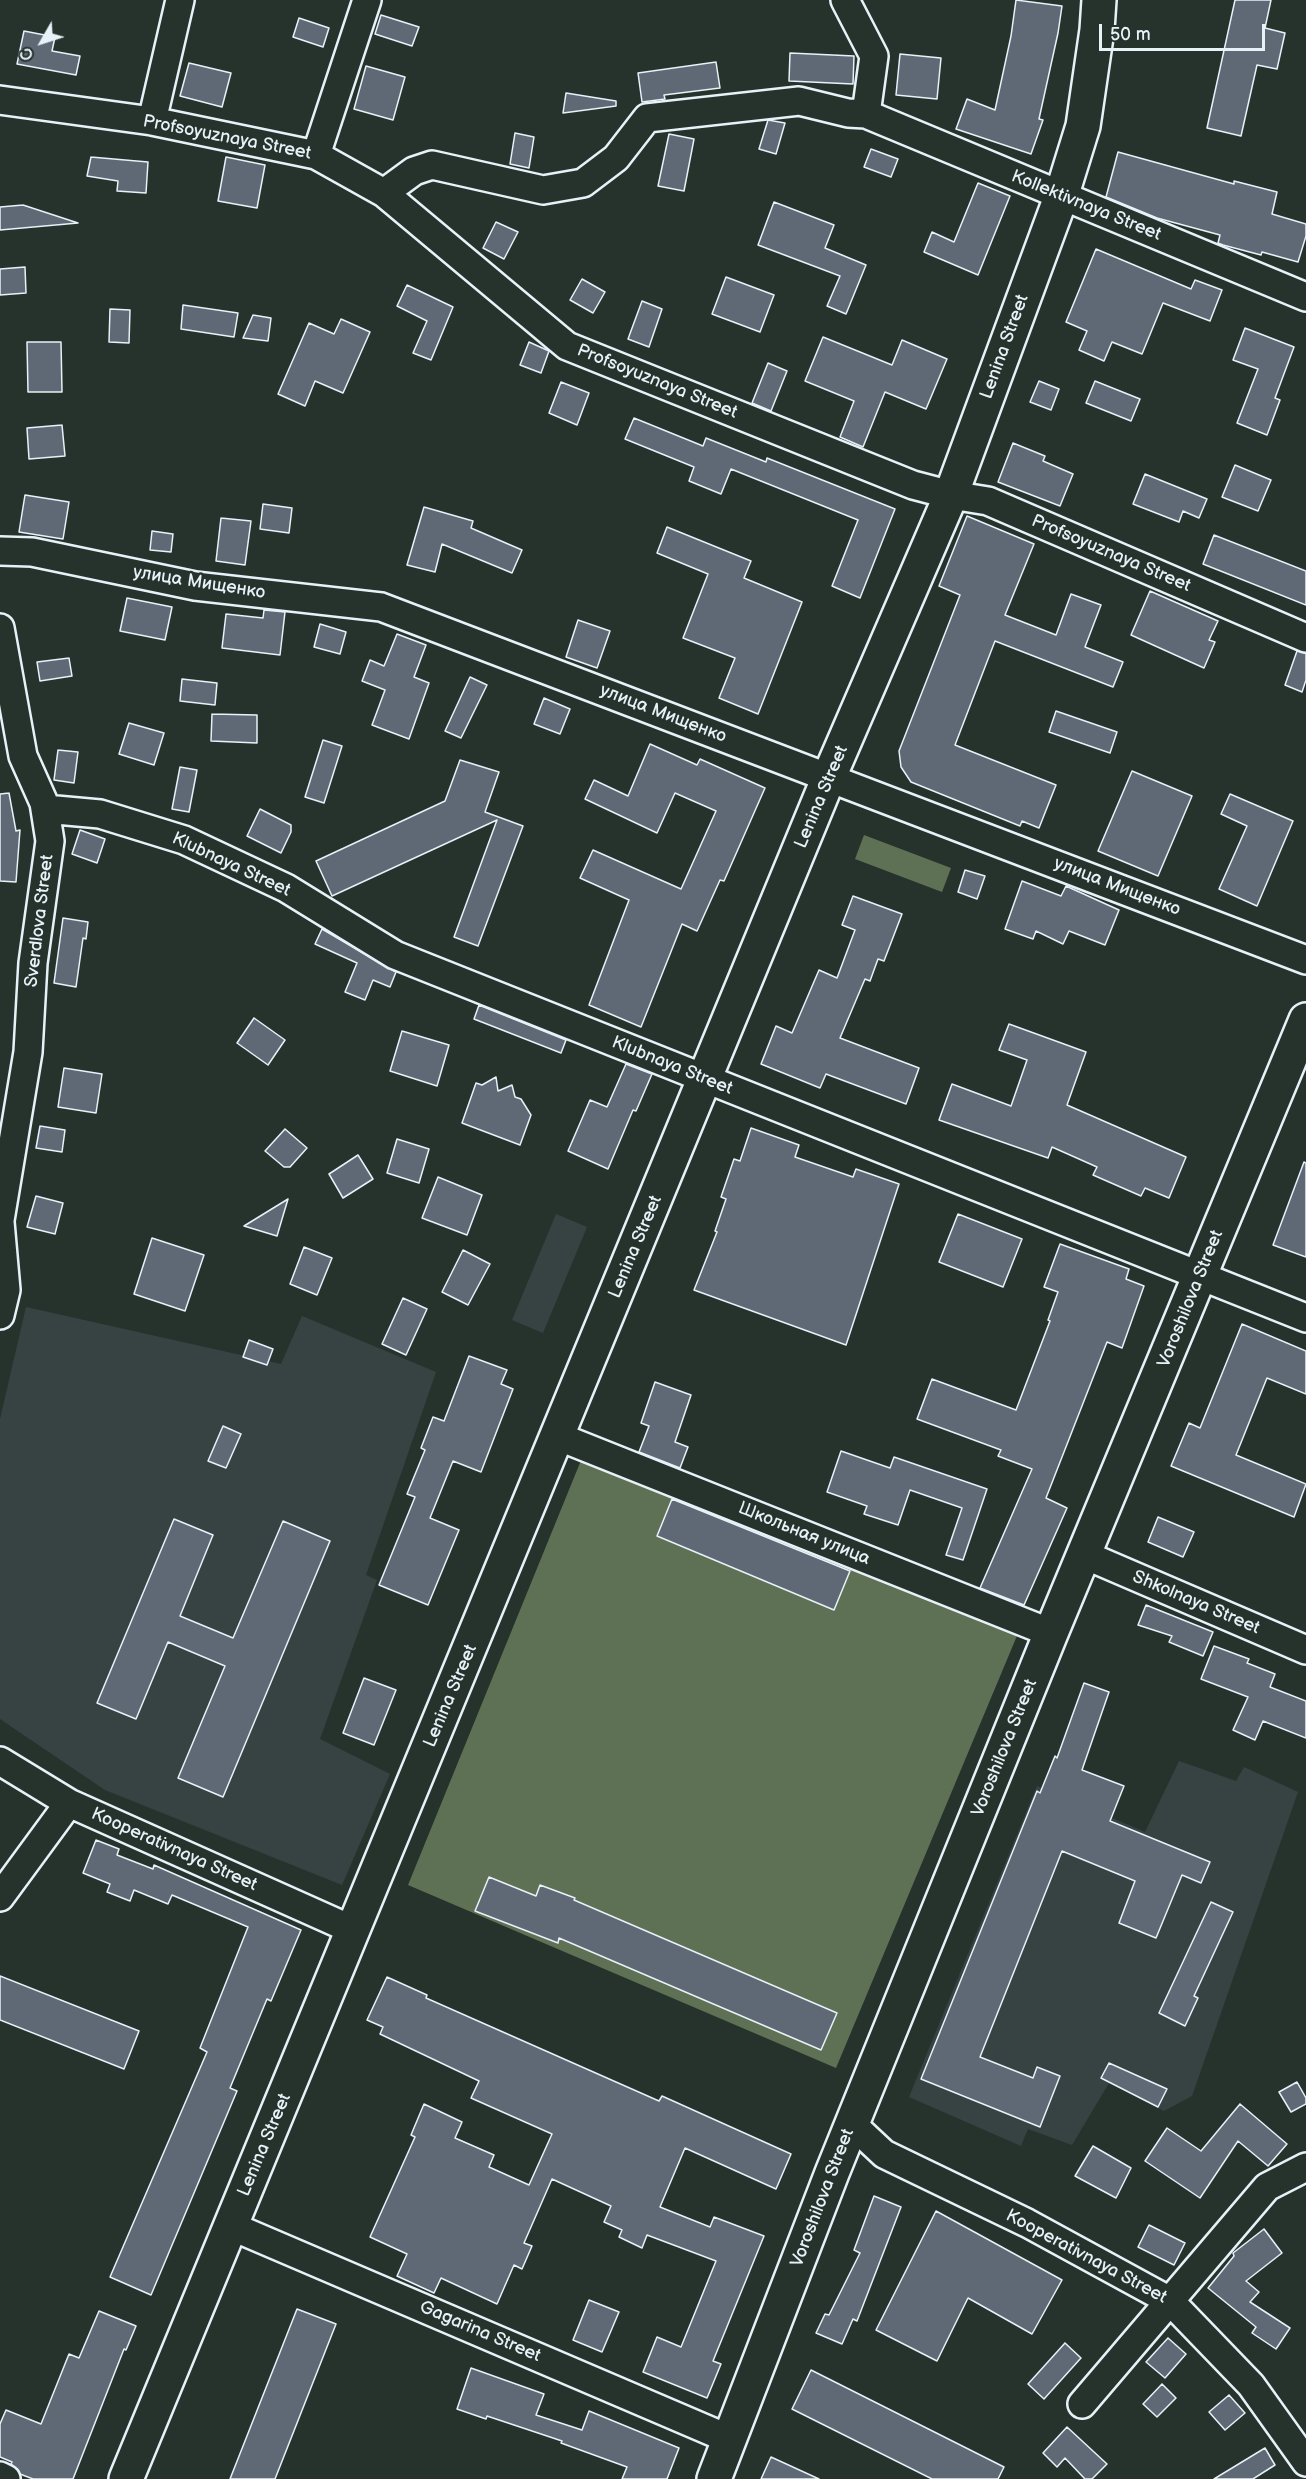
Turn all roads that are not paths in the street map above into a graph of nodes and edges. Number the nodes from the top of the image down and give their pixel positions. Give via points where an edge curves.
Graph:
1 (180, 0) edge
2 (367, 0) edge
3 (845, 0) edge
4 (1099, 0) edge
5 (0, 100) edge
6 (866, 114) junction
7 (152, 121) junction
8 (316, 155) junction
9 (384, 193) junction
10 (1061, 197) junction
11 (1306, 297) edge
12 (951, 495) junction
13 (0, 551) edge
14 (0, 628) edge
15 (1306, 638) edge
16 (830, 777) junction
17 (45, 809) junction
18 (1306, 960) edge
19 (1306, 1020) edge
20 (706, 1080) junction
21 (0, 1221) edge
22 (1200, 1276) junction
23 (0, 1315) edge
24 (1306, 1318) edge
25 (557, 1436) junction
26 (1085, 1555) junction
27 (1052, 1633) junction
28 (1306, 1650) edge
29 (0, 1761) edge
30 (69, 1803) junction
31 (0, 1897) edge
32 (353, 1930) junction
33 (852, 2124) junction
34 (1306, 2168) edge
35 (231, 2226) junction
36 (1170, 2301) junction
37 (1082, 2404) dead end
38 (729, 2439) junction
39 (1306, 2462) edge
40 (0, 2476) edge
41 (6, 2479) edge
42 (126, 2479) edge
43 (714, 2479) edge

1 - 7 street
2 - 8 street
3 - 6 street via 874,56
4 - 10 main road, Lenina Street via 1083,126
5 - 7 street, Profsoyuznaya Street
6 - 9 street, Kollektivnaya Street via 799,101 647,118 616,158 583,183 543,190 432,165 414,171
6 - 10 street, Kollektivnaya Street
7 - 8 street, Profsoyuznaya Street
8 - 9 street, Profsoyuznaya Street
9 - 12 street, Profsoyuznaya Street via 567,346 913,485
10 - 11 street, Kollektivnaya Street
10 - 12 main road, Lenina Street
12 - 15 street, Profsoyuznaya Street via 988,501
12 - 16 main road, Lenina Street
13 - 16 street, улица Мищенко via 32,552 195,586 381,606
14 - 17 street, Sverdlova Street via 23,756
16 - 18 street, улица Мищенко
16 - 20 main road, Lenina Street
17 - 20 street, Klubnaya Street via 100,814 184,840 286,888 395,955
17 - 21 street, Sverdlova Street via 50,841 33,963 28,1052
19 - 22 main road, Voroshilova Street
20 - 22 street, Klubnaya Street
20 - 25 main road, Lenina Street
21 - 23 street, Sverdlova Street via 6,1290
22 - 24 street, Klubnaya Street
22 - 26 main road, Voroshilova Street
25 - 27 street, Школьная улица
25 - 32 main road, Lenina Street
26 - 27 main road, Voroshilova Street
26 - 28 street, Shkolnaya Street
27 - 33 main road, Voroshilova Street
29 - 30 street, Kooperativnaya Street
30 - 31 street
30 - 32 street, Kooperativnaya Street
32 - 35 main road, Lenina Street
33 - 36 street, Kooperativnaya Street via 884,2154 1027,2223
33 - 38 main road, Voroshilova Street
34 - 36 street via 1267,2187
35 - 38 street, Gagarina Street
35 - 42 main road, Lenina Street
36 - 37 street
36 - 39 street, Kooperativnaya Street via 1251,2385
38 - 43 main road, Voroshilova Street
40 - 41 street

